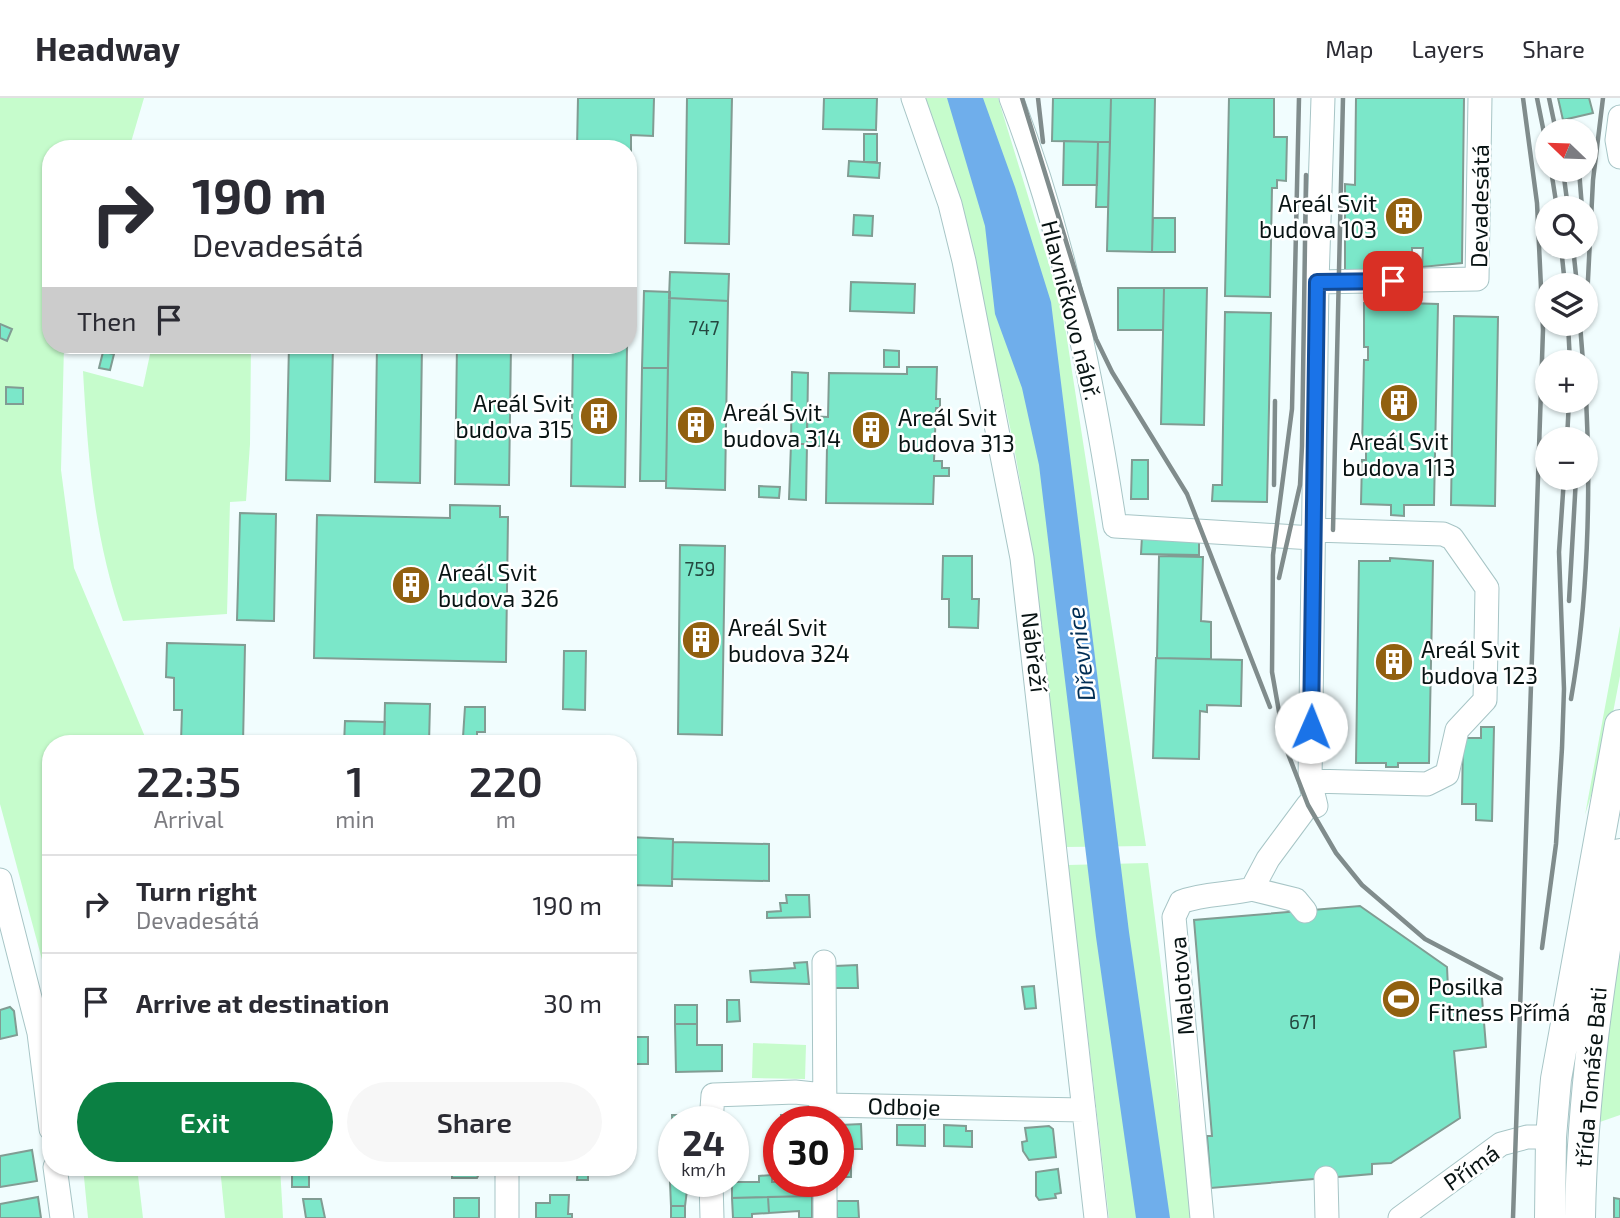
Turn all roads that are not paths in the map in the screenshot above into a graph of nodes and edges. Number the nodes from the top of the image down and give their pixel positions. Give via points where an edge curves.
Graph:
1 (913, 98) edge
2 (1011, 98) edge
3 (1027, 98) edge
4 (1323, 98) edge
5 (1480, 98) edge
6 (1620, 117) edge
7 (1020, 121) junction
8 (1620, 157) edge
9 (1317, 282) junction
10 (1313, 534) junction
11 (1620, 725) edge
12 (1310, 781) junction
13 (1620, 854) edge
14 (0, 880) edge
15 (1252, 889) junction
16 (1305, 911) dead end
17 (824, 962) dead end
18 (42, 1056) edge
19 (712, 1106) edge
20 (821, 1106) edge
21 (825, 1106) edge
22 (1084, 1110) junction
23 (854, 1113) edge
24 (1550, 1137) junction
25 (1583, 1137) junction
26 (56, 1176) edge
27 (508, 1176) edge
28 (1326, 1178) dead end
29 (711, 1197) edge
30 (825, 1197) edge
31 (62, 1218) edge
32 (507, 1218) edge
33 (712, 1218) edge
34 (825, 1218) edge
35 (1096, 1218) edge
36 (1202, 1218) edge
37 (1327, 1218) edge
38 (1400, 1218) edge
39 (1550, 1218) edge
40 (1580, 1218) edge

1 - 22 street, Nábřeží via 950,204 964,261 1022,558
2 - 7 street, Hlavničkovo nábř.
3 - 7 street
4 - 9 street
5 - 9 street, Devadesátá via 1477,279
6 - 8 street
7 - 10 street, Hlavničkovo nábř. via 1080,334 1115,526
9 - 10 street
10 - 12 street
10 - 12 street via 1443,534 1452,538 1487,588 1485,700 1457,730 1447,774 1427,784
11 - 24 main road, třída Tomáše Bati via 1556,1079
12 - 15 street via 1316,806 1308,805
13 - 25 main road, třída Tomáše Bati via 1598,988
14 - 18 street
15 - 16 street via 1296,900
15 - 36 street, Malotova via 1196,896 1181,902 1174,917
17 - 21 street
19 - 20 street, Odboje via 713,1095 795,1092 814,1094
22 - 23 street, Odboje
22 - 35 street, Nábřeží
24 - 25 main road
24 - 38 street, Přímá via 1502,1144
24 - 39 main road, třída Tomáše Bati
25 - 40 main road, třída Tomáše Bati
26 - 31 street
27 - 32 street
28 - 37 street
29 - 33 street
30 - 34 street

